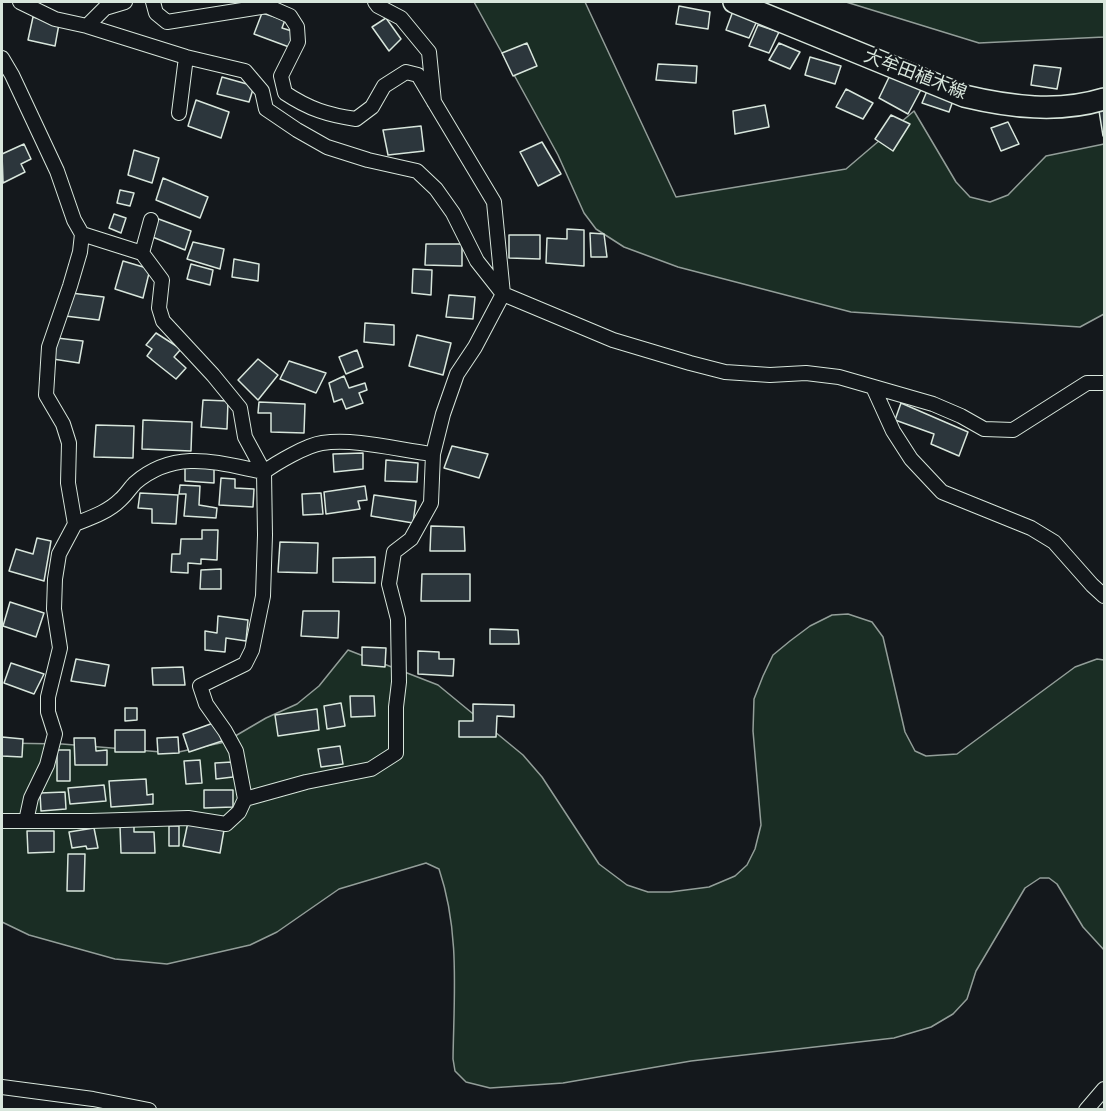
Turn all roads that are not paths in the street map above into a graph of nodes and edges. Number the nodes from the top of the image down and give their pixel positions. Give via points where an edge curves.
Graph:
1 (20, 2) edge
2 (125, 2) edge
3 (153, 2) edge
4 (375, 2) edge
5 (735, 2) edge
6 (87, 26) junction
7 (186, 57) junction
8 (2, 58) edge
9 (1104, 99) edge
10 (434, 104) junction
11 (179, 112) dead end
12 (151, 220) dead end
13 (82, 234) junction
14 (142, 254) junction
15 (503, 294) junction
16 (1104, 383) edge
17 (873, 387) junction
18 (433, 454) junction
19 (264, 472) junction
20 (75, 524) junction
21 (1104, 596) edge
22 (246, 799) junction
23 (2, 821) edge
24 (26, 821) junction
25 (2, 1087) edge
26 (1104, 1089) edge
27 (148, 1110) edge
28 (1086, 1110) edge

1 - 6 street via 55,20
2 - 6 street via 105,8
3 - 10 street via 156,13 167,22 267,6 290,16 297,27 298,42 281,76 285,93 306,107 356,119 372,108 384,86 406,72 417,75
4 - 10 street via 401,18 429,52
5 - 9 main road, 大牟田植木線 via 964,96 1030,107 1088,104
6 - 7 street
7 - 11 street
7 - 15 street via 246,71 262,92 266,109 327,147 417,171 453,213 477,261
8 - 13 street via 57,171
10 - 15 street via 494,202
12 - 14 street
13 - 14 street
13 - 20 street via 80,252 49,346 46,395 69,443 68,483
14 - 19 street via 162,280 159,308 163,321 240,408 245,436
15 - 17 street via 613,340 725,372 806,373
15 - 18 street via 457,374
16 - 17 street via 1087,383 1013,430 984,429 933,404
17 - 21 street via 892,431 911,459 942,492 1031,528 1054,542
18 - 19 street via 352,443 321,443
18 - 22 street via 431,503 411,539 394,552 388,584 398,619 396,753 371,770 306,782
19 - 20 street via 204,460 178,460 135,483 119,502
19 - 22 street via 263,596 252,650 245,663 200,686 206,704 236,751
20 - 24 street via 58,554 55,579 54,609 60,648 48,712 55,734
22 - 24 street via 226,824 188,818
23 - 24 street
25 - 27 street
26 - 28 street

